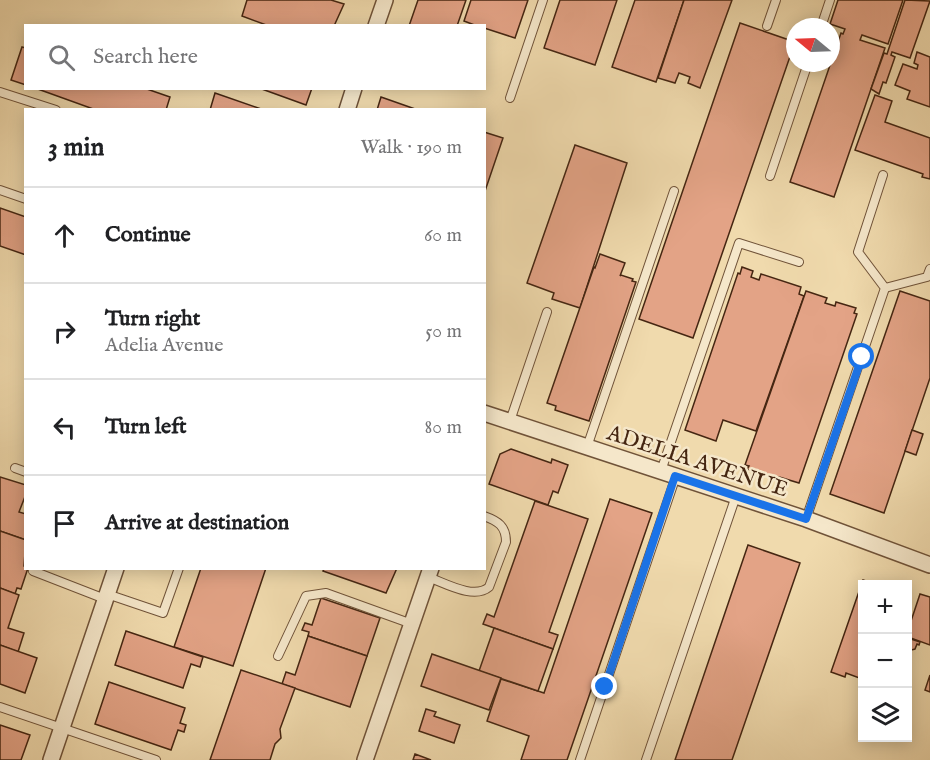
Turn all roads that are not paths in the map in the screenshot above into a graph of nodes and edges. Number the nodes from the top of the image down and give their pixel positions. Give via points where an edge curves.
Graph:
1 (385, 0) edge
2 (543, 0) edge
3 (776, 0) edge
4 (830, 0) edge
5 (824, 18) edge
6 (377, 24) edge
7 (766, 26) dead end
8 (805, 72) edge
9 (353, 90) edge
10 (0, 92) edge
11 (510, 98) dead end
12 (50, 108) edge
13 (348, 108) edge
14 (883, 175) dead end
15 (770, 176) dead end
16 (0, 190) edge
17 (674, 191) dead end
18 (24, 198) edge
19 (799, 262) dead end
20 (930, 269) edge
21 (885, 288) junction
22 (547, 312) dead end
23 (486, 413) edge
24 (510, 421) junction
25 (588, 447) junction
26 (15, 468) dead end
27 (24, 471) edge
28 (668, 473) junction
29 (736, 496) junction
30 (486, 517) edge
31 (806, 519) junction
32 (930, 564) edge
33 (115, 570) edge
34 (178, 570) edge
35 (33, 572) dead end
36 (429, 573) edge
37 (106, 597) junction
38 (412, 624) junction
39 (278, 656) dead end
40 (0, 707) edge
41 (62, 729) junction
42 (51, 760) edge
43 (156, 760) edge
44 (365, 760) edge
45 (580, 760) edge
46 (646, 760) edge

1 - 6 street
2 - 11 lane
3 - 7 lane
4 - 5 lane
8 - 15 lane
9 - 13 street
10 - 12 lane
14 - 21 lane via 858,252
16 - 18 lane
17 - 25 lane
19 - 28 lane via 740,243
20 - 21 lane via 927,277
21 - 31 lane
22 - 24 lane
23 - 24 street, ADELIA AVENUE
24 - 25 street, ADELIA AVENUE
25 - 28 street, ADELIA AVENUE
26 - 27 lane
28 - 29 street, ADELIA AVENUE
28 - 45 lane
29 - 31 street, ADELIA AVENUE
29 - 46 lane
30 - 36 lane via 501,524 506,535 489,587 472,592
31 - 32 street, ADELIA AVENUE
33 - 37 street
34 - 37 lane via 163,613
35 - 37 lane
36 - 38 street
37 - 41 street
38 - 39 lane via 326,593 306,596
38 - 44 street
40 - 41 lane
41 - 42 street
41 - 43 lane

